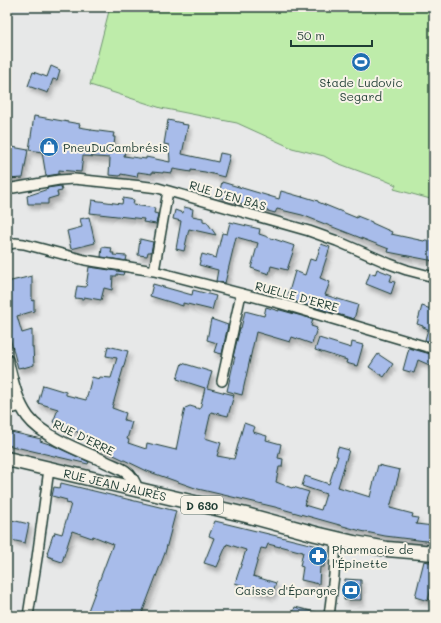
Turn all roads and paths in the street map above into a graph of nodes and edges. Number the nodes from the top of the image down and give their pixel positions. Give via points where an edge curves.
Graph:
1 (7, 189) edge
2 (168, 191) junction
3 (7, 245) edge
4 (154, 271) junction
5 (434, 277) edge
6 (241, 294) junction
7 (434, 348) edge
8 (7, 360) edge
9 (222, 381) dead end
10 (22, 406) junction
11 (7, 408) edge
12 (7, 459) edge
13 (49, 469) junction
14 (137, 490) junction
15 (336, 539) junction
16 (434, 553) edge
17 (28, 616) edge
18 (329, 616) edge

1 - 2 street, RUE D'EN BAS via 74,179
2 - 4 street
2 - 5 street, RUE D'EN BAS via 309,230 390,264
3 - 4 street, RUELLE D'ERRE via 24,244 86,260
4 - 6 street, RUELLE D'ERRE
6 - 7 street, RUELLE D'ERRE
6 - 9 street
8 - 10 street, RUE D'ERRE
10 - 11 street
10 - 14 street, RUE D'ERRE via 32,422 44,432 125,472 133,480
12 - 13 main road, RUE JEAN JAURÈS / D 630
13 - 14 main road, RUE JEAN JAURÈS / D 630
13 - 17 street
14 - 15 main road, RUE JEAN JAURÈS / D 630
15 - 16 main road, RUE JEAN JAURÈS / D 630 via 387,550
15 - 18 street

